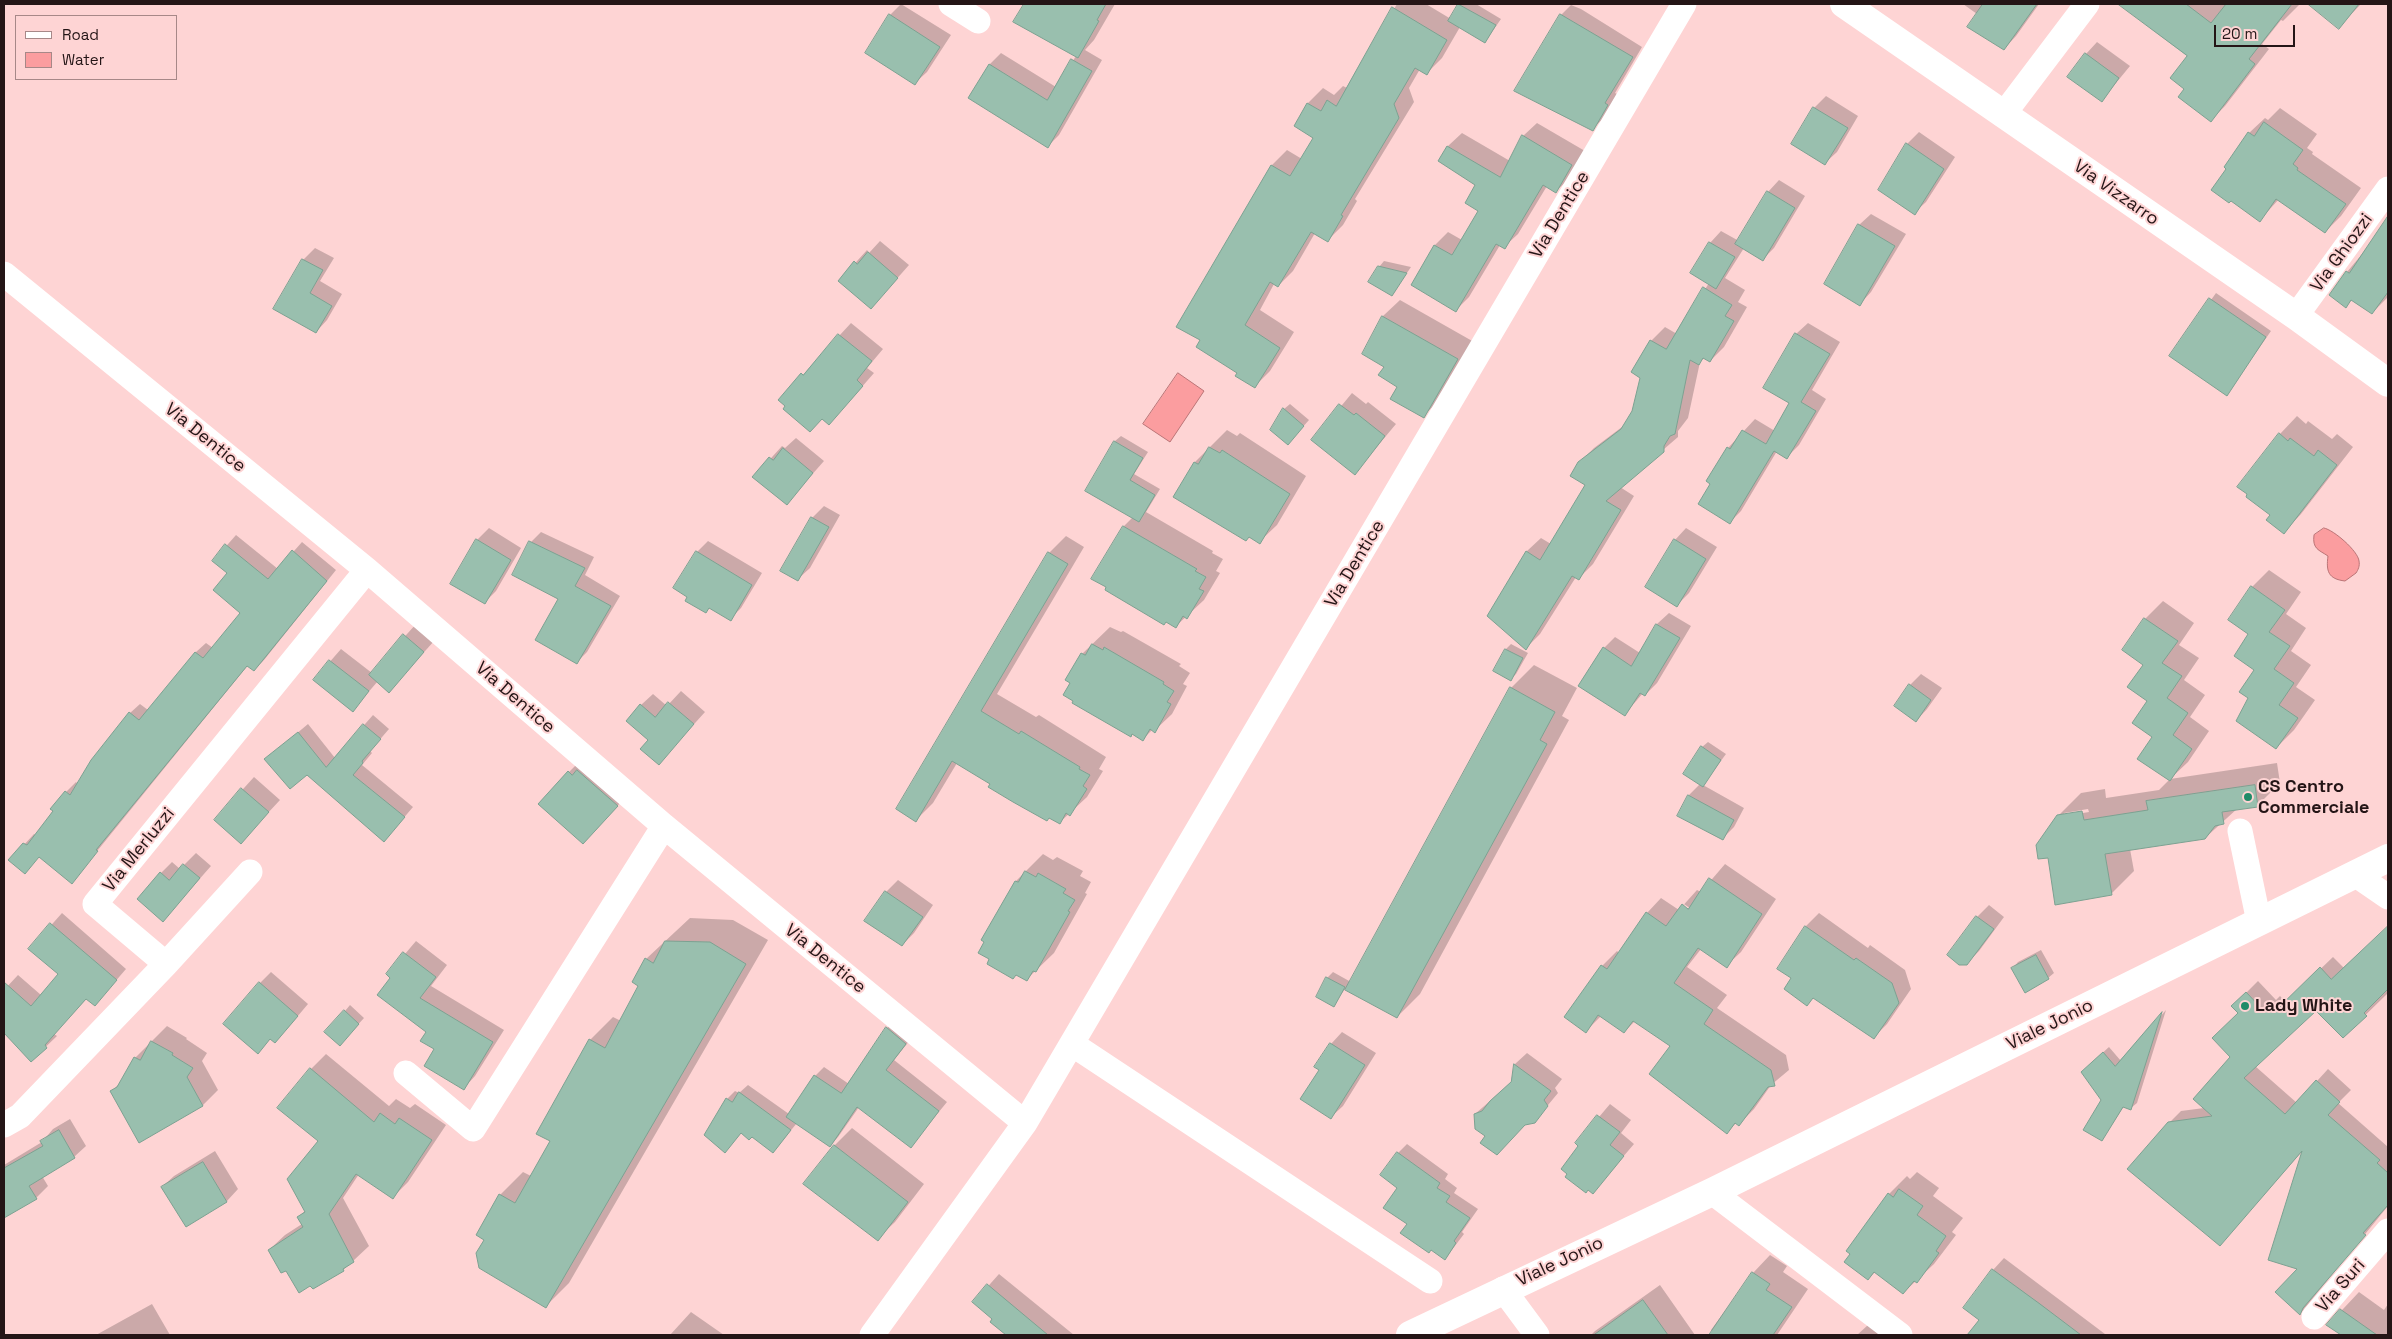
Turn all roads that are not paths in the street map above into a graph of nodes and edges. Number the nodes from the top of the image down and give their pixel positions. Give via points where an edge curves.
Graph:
1 (951, 4) edge
2 (1684, 4) edge
3 (1844, 4) edge
4 (2087, 4) edge
5 (978, 21) dead end
6 (2003, 115) junction
7 (2388, 189) edge
8 (4, 274) edge
9 (2296, 316) junction
10 (2388, 383) edge
11 (367, 570) junction
12 (664, 826) junction
13 (2240, 831) dead end
14 (2388, 858) edge
15 (250, 872) dead end
16 (2356, 875) junction
17 (2388, 898) edge
18 (2259, 922) junction
19 (166, 964) junction
20 (1072, 1044) junction
21 (406, 1074) dead end
22 (1025, 1123) junction
23 (4, 1125) edge
24 (1712, 1192) junction
25 (2388, 1232) edge
26 (1430, 1281) dead end
27 (1503, 1289) junction
28 (2314, 1317) dead end
29 (872, 1335) edge
30 (1410, 1335) edge
31 (1537, 1335) edge
32 (1900, 1335) edge

1 - 5 street
2 - 20 street, Via Dentice
3 - 6 street, Via Vizzarro
4 - 6 street
6 - 9 street, Via Vizzarro
7 - 9 street, Via Ghiozzi
8 - 11 street, Via Dentice
9 - 10 street, Via Vizzarro
11 - 12 street, Via Dentice
11 - 19 street, Via Merluzzi via 95,904
12 - 21 street via 474,1129
12 - 22 street, Via Dentice
13 - 18 street
14 - 16 street, Viale Jonio
15 - 19 street
16 - 17 street
16 - 18 street, Viale Jonio
18 - 24 street, Viale Jonio
19 - 23 street via 20,1116
20 - 22 street, Via Dentice
20 - 26 street
22 - 29 street, Via Dentice
24 - 27 street, Viale Jonio
24 - 32 street
25 - 28 street, Via Suri
27 - 30 street, Viale Jonio
27 - 31 street

